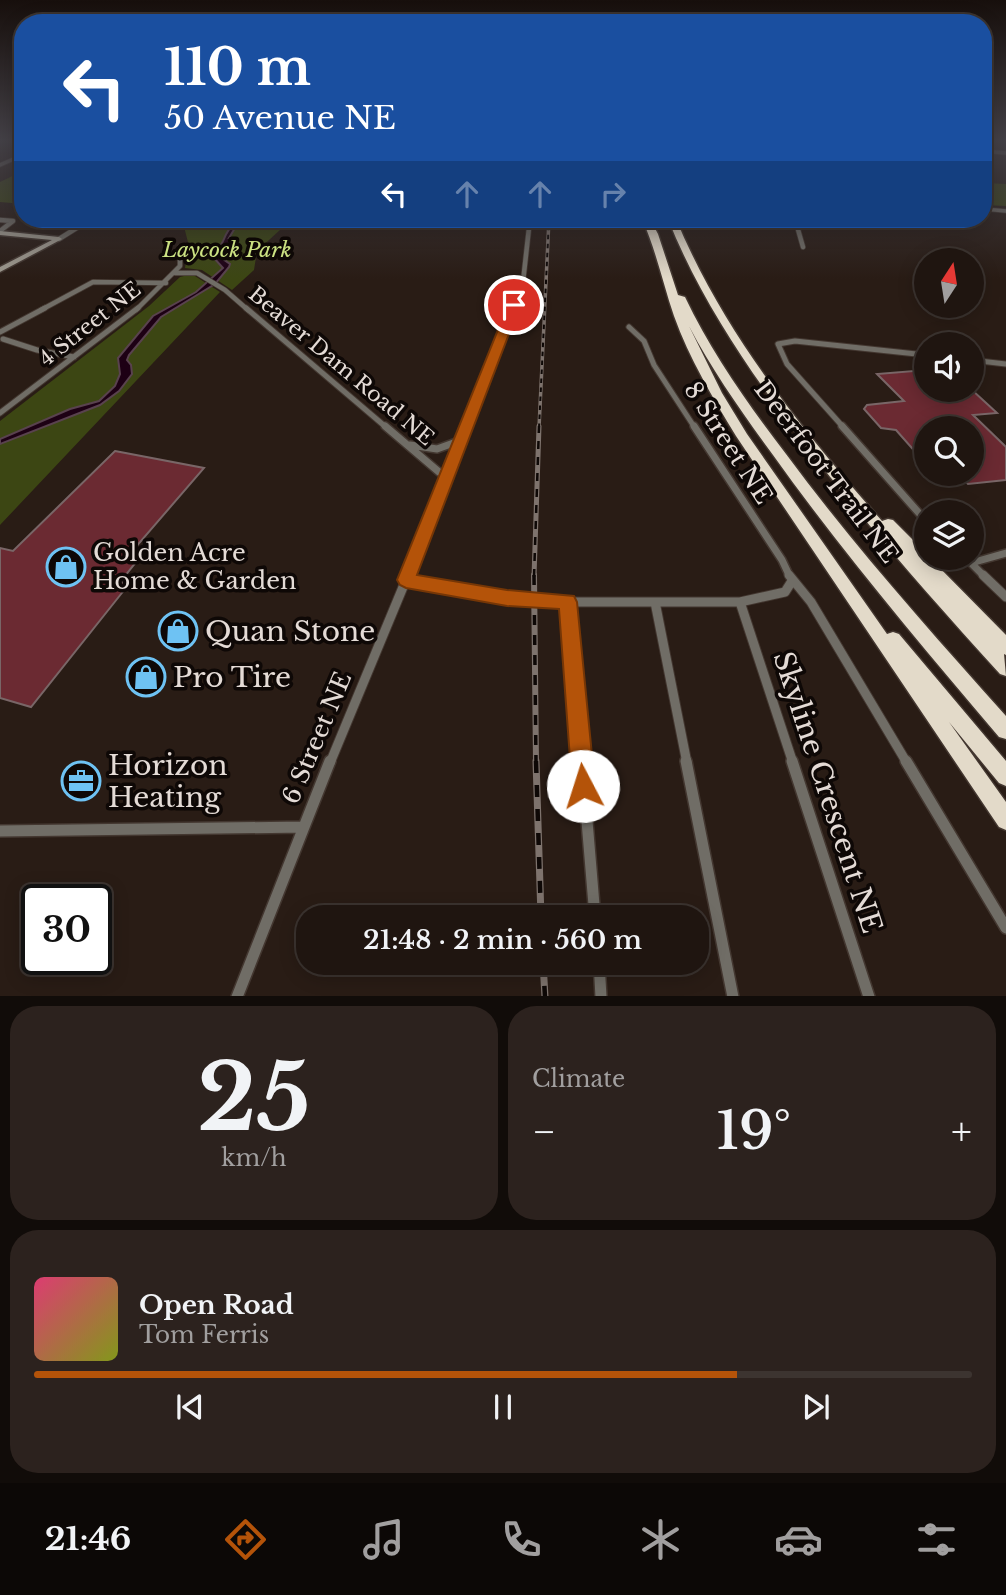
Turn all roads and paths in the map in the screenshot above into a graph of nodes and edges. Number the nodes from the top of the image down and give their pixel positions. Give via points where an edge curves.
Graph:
1 (0, 220) edge
2 (77, 228) edge
3 (529, 228) edge
4 (650, 228) edge
5 (677, 228) edge
6 (798, 228) edge
7 (0, 232) edge
8 (653, 234) junction
9 (59, 239) junction
10 (180, 247) dead end
11 (803, 247) dead end
12 (0, 270) edge
13 (175, 273) junction
14 (166, 283) junction
15 (629, 327) dead end
16 (1, 336) edge
17 (914, 354) edge
18 (74, 357) junction
19 (984, 361) edge
20 (1006, 364) edge
21 (0, 413) edge
22 (460, 441) junction
23 (409, 445) junction
24 (751, 451) junction
25 (828, 468) junction
26 (447, 474) junction
27 (914, 506) edge
28 (1006, 553) edge
29 (984, 558) edge
30 (978, 570) edge
31 (406, 580) junction
32 (792, 581) junction
33 (1006, 597) edge
34 (568, 602) junction
35 (655, 602) junction
36 (740, 602) junction
37 (1006, 647) edge
38 (1006, 668) edge
39 (1006, 730) edge
40 (1006, 776) edge
41 (1006, 820) edge
42 (303, 827) junction
43 (0, 831) edge
44 (594, 905) edge
45 (1006, 928) edge
46 (599, 975) edge
47 (237, 996) edge
48 (601, 996) edge
49 (733, 996) edge
50 (869, 996) edge

1 - 7 street via 13,221
2 - 9 street
3 - 22 street, 6 Street NE via 523,282
4 - 8 highway, Deerfoot Trail NE
5 - 25 highway, Deerfoot Trail NE via 704,292 723,323
6 - 11 street
7 - 9 street
8 - 24 highway via 680,318 716,393
8 - 39 highway, Deerfoot Trail NE via 710,353 756,424 895,603
9 - 12 street
10 - 13 street via 181,262
13 - 14 street, 4 Street NE
13 - 23 street, Beaver Dam Road NE via 193,272 225,290
14 - 16 street via 93,282
14 - 18 street, 4 Street NE
15 - 32 street, 8 Street NE via 644,341 667,386
16 - 18 street via 37,350
17 - 27 street via 778,344 787,363
18 - 21 street, 4 Street NE
19 - 20 street
22 - 23 street via 437,449
22 - 26 street, 6 Street NE
23 - 26 street, Beaver Dam Road NE
24 - 40 highway via 872,614
24 - 41 highway
25 - 37 highway via 869,503
25 - 38 highway, Deerfoot Trail NE
26 - 31 street, 6 Street NE
28 - 29 street
30 - 33 street
31 - 34 street via 507,598
31 - 42 street, 6 Street NE
32 - 36 street via 785,592
32 - 45 street, Skyline Crescent NE via 811,601
34 - 35 street
34 - 44 street
35 - 36 street
35 - 49 street
36 - 50 street, Skyline Crescent NE
42 - 43 street
42 - 47 street, 6 Street NE
46 - 48 street

